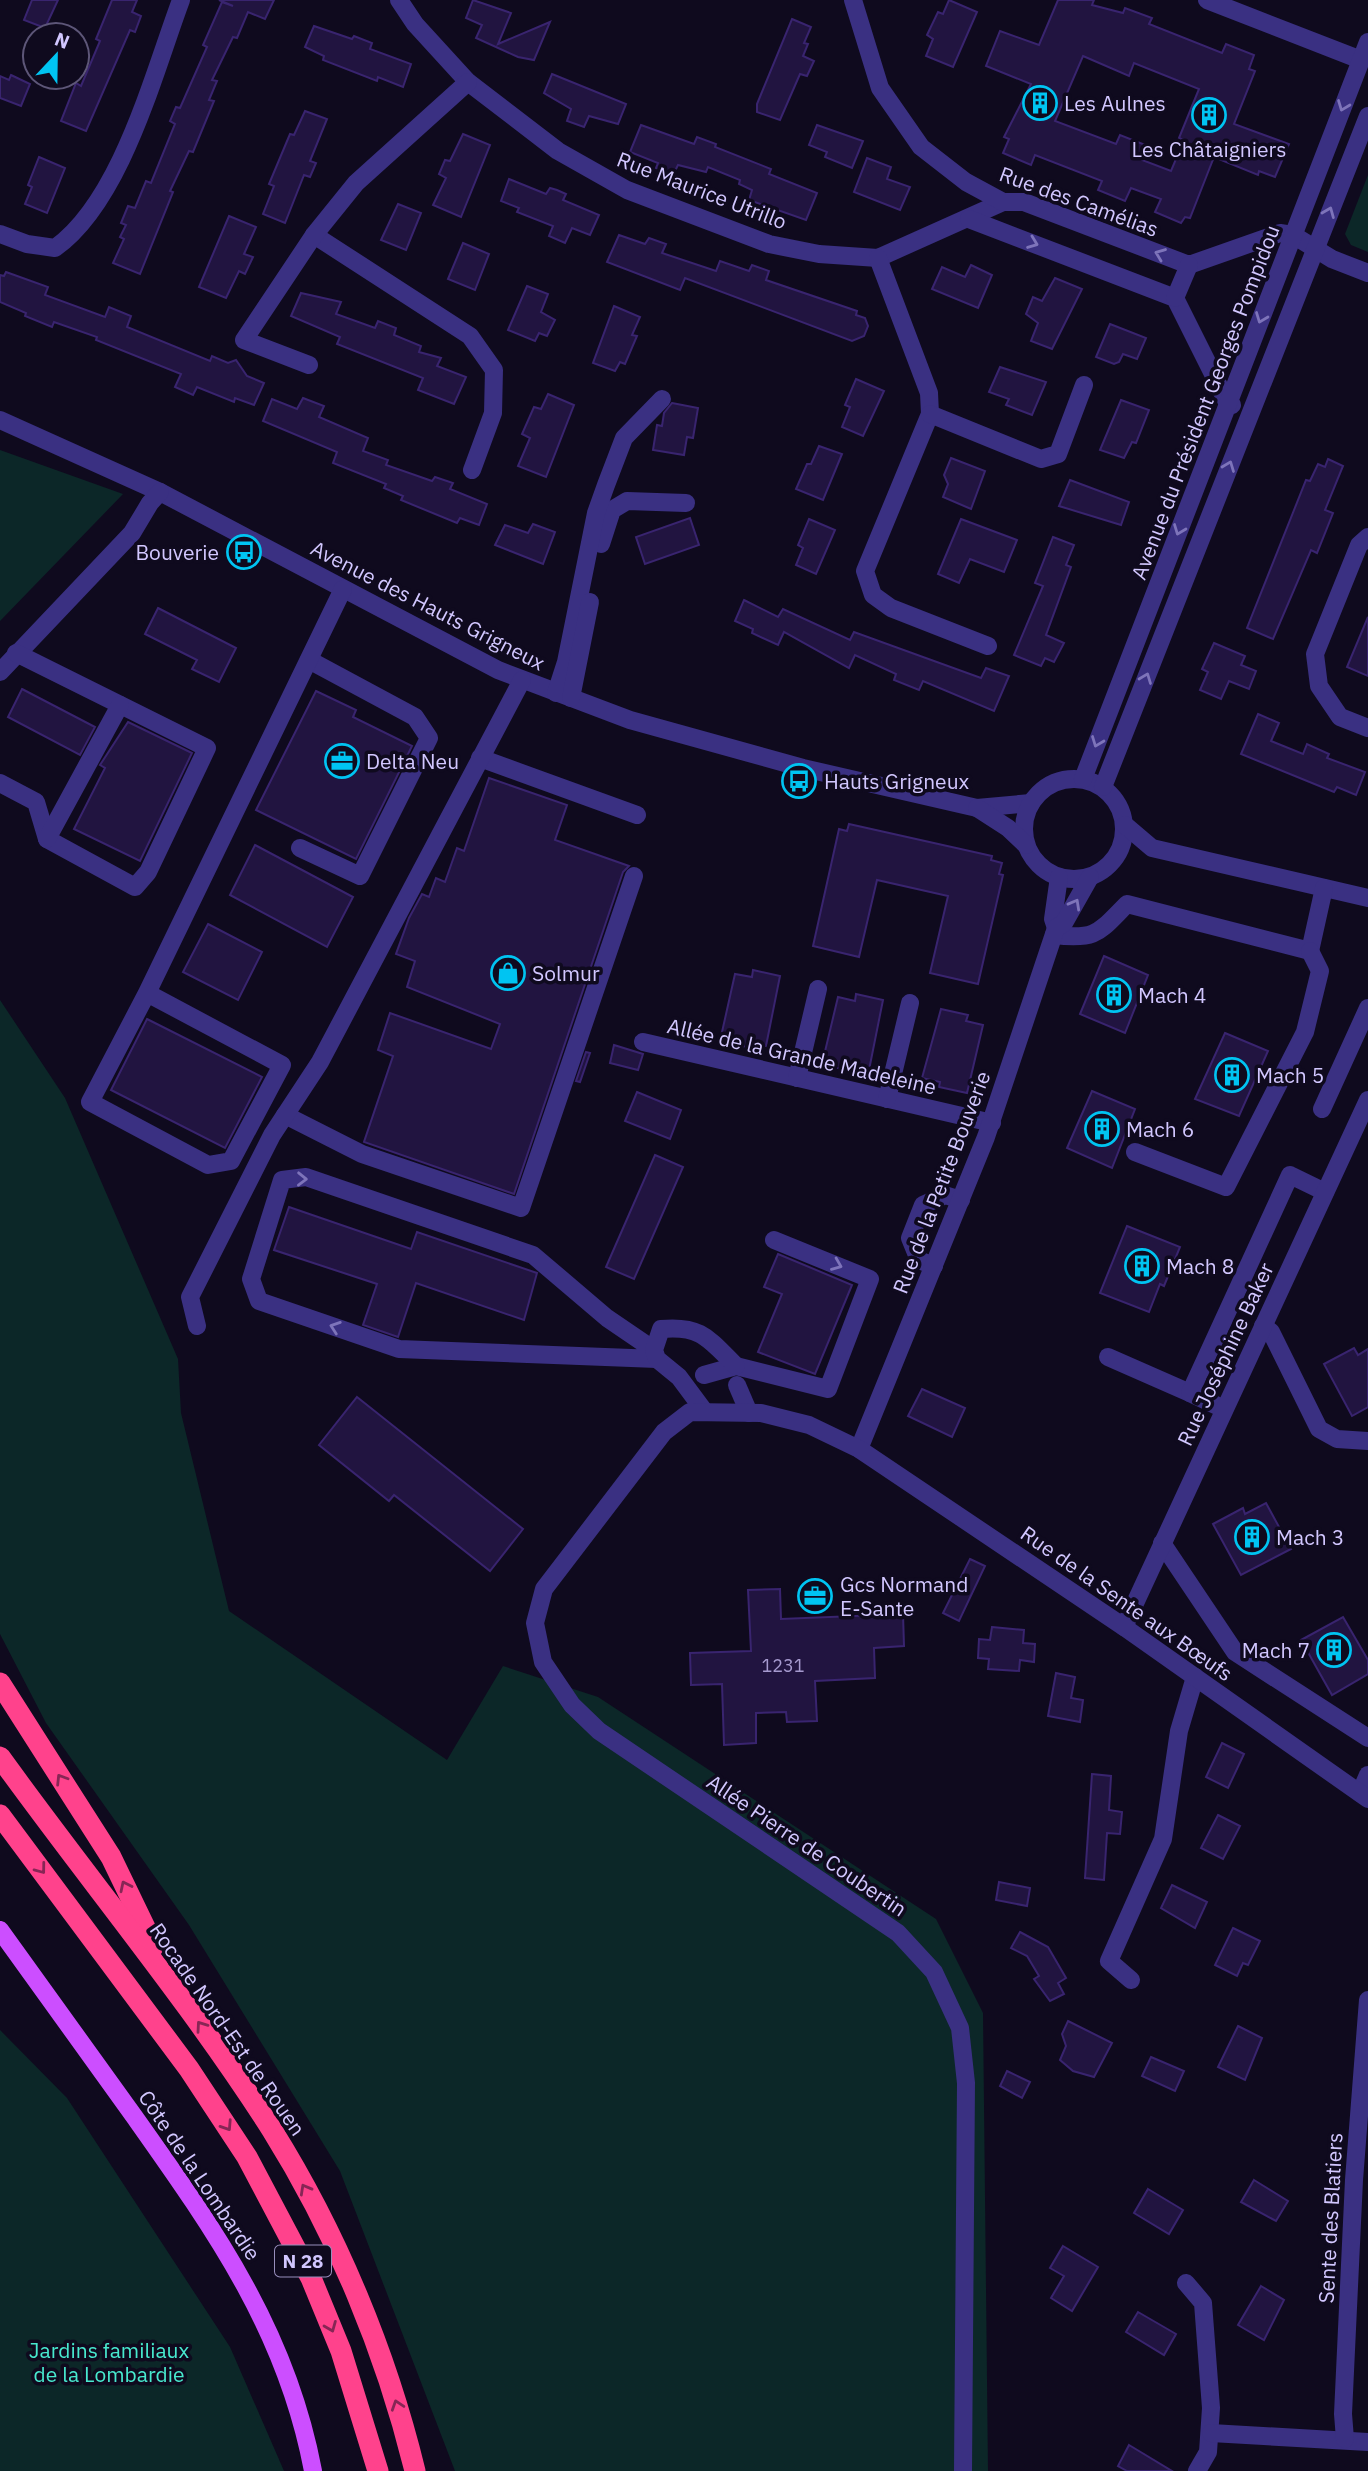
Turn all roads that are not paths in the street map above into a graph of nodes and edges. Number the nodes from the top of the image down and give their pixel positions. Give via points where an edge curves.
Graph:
1 (181, 0) edge
2 (399, 0) edge
3 (853, 0) edge
4 (1207, 0) edge
5 (1368, 42) edge
6 (1361, 60) junction
7 (467, 82) junction
8 (1368, 116) edge
9 (1003, 202) junction
10 (969, 219) junction
11 (0, 234) edge
12 (314, 235) junction
13 (1293, 236) junction
14 (1315, 249) junction
15 (878, 258) junction
16 (1189, 265) junction
17 (1368, 273) edge
18 (1175, 298) junction
19 (309, 365) dead end
20 (1084, 386) dead end
21 (662, 399) dead end
22 (1228, 404) junction
23 (1250, 412) junction
24 (930, 414) junction
25 (0, 420) edge
26 (472, 470) dead end
27 (160, 492) junction
28 (686, 503) dead end
29 (1368, 537) edge
30 (343, 589) junction
31 (988, 646) dead end
32 (16, 653) junction
33 (309, 660) junction
34 (0, 672) edge
35 (522, 680) junction
36 (564, 696) junction
37 (120, 705) junction
38 (1368, 728) edge
39 (480, 758) junction
40 (1083, 779) junction
41 (0, 783) edge
42 (1104, 787) junction
43 (1031, 803) junction
44 (977, 808) junction
45 (637, 815) dead end
46 (1125, 825) junction
47 (47, 839) junction
48 (1026, 845) junction
49 (300, 848) dead end
50 (1152, 848) junction
51 (1115, 858) junction
52 (634, 876) dead end
53 (1059, 877) junction
54 (1090, 877) junction
55 (1324, 888) junction
56 (1368, 898) edge
57 (1055, 932) junction
58 (1310, 951) junction
59 (818, 989) dead end
60 (147, 993) junction
61 (910, 1003) dead end
62 (1368, 1008) edge
63 (643, 1042) dead end
64 (797, 1078) junction
65 (887, 1099) junction
66 (1368, 1100) edge
67 (1322, 1109) dead end
68 (285, 1115) junction
69 (992, 1123) junction
70 (1135, 1152) dead end
71 (1325, 1192) junction
72 (961, 1200) junction
73 (774, 1240) dead end
74 (934, 1266) junction
75 (197, 1326) dead end
76 (1263, 1326) junction
77 (712, 1342) junction
78 (655, 1354) junction
79 (1108, 1357) dead end
80 (736, 1366) junction
81 (704, 1375) junction
82 (679, 1377) junction
83 (737, 1385) dead end
84 (1190, 1393) junction
85 (1224, 1409) junction
86 (705, 1412) junction
87 (749, 1413) junction
88 (1368, 1441) edge
89 (859, 1449) junction
90 (1162, 1543) junction
91 (1124, 1627) junction
92 (1195, 1677) junction
93 (0, 1683) edge
94 (1368, 1738) edge
95 (0, 1757) edge
96 (1368, 1775) edge
97 (1364, 1796) edge
98 (0, 1815) edge
99 (0, 1930) edge
100 (1131, 1980) dead end
101 (177, 1991) junction
102 (1368, 2000) edge
103 (1186, 2283) dead end
104 (1211, 2433) junction
105 (1345, 2440) junction
106 (1368, 2442) edge
107 (313, 2471) edge
108 (378, 2471) edge
109 (415, 2471) edge
110 (963, 2471) edge
111 (1197, 2471) edge

1 - 11 street via 120,163 76,233 55,248
2 - 7 street, Rue Maurice Utrillo
3 - 9 street, Rue des Camélias via 880,88 921,147
4 - 6 street
5 - 6 street, Avenue du Président Georges Pompidou
6 -> 13 street, Avenue du Président Georges Pompidou
7 - 12 street via 356,183
7 - 15 street, Rue Maurice Utrillo via 558,151 627,190 769,244 819,254
14 -> 8 street
9 - 10 street, Rue Maurice Utrillo
16 -> 9 street, Rue des Camélias via 1024,202
10 - 15 street, Rue Maurice Utrillo
10 -> 18 street
12 - 19 street via 244,340
12 - 26 street via 470,336 494,370 493,413
13 - 14 street
13 - 16 street via 1280,233
13 -> 22 street, Avenue du Président Georges Pompidou
14 - 17 street
14 - 23 street
15 - 24 street via 929,393
16 - 18 street
18 - 22 street
20 - 24 street via 1058,454 1041,460
21 - 36 street via 624,438 596,513 566,662
22 - 23 street
22 -> 40 street, Avenue du Président Georges Pompidou
42 -> 23 street
24 - 31 street via 865,571 873,595 891,608
25 - 27 street, Avenue des Hauts Grigneux
27 - 30 street, Avenue des Hauts Grigneux
27 - 32 street via 132,533
28 - 36 street via 627,500 612,510 603,530
29 - 38 street via 1359,545 1315,654 1319,686 1340,717
30 - 33 street
30 - 35 street, Avenue des Hauts Grigneux
32 - 34 street
32 - 37 street
33 - 49 street via 415,717 429,738 360,876
33 - 60 street
35 - 36 street, Avenue des Hauts Grigneux
35 - 39 street
36 - 44 street, Avenue des Hauts Grigneux via 737,751
37 - 47 street
37 - 47 street via 207,748 148,872 135,887
39 - 45 street
39 - 68 street via 320,1062
40 - 42 street
40 - 43 street via 1066,779 1042,790
41 - 47 street via 36,802
42 - 46 street via 1121,808
43 - 44 street, Avenue des Hauts Grigneux
43 - 48 street via 1024,828
44 - 48 street, Avenue des Hauts Grigneux
46 - 50 street
46 - 51 street
48 - 53 street via 1044,869
50 - 51 street
50 - 55 street
51 - 54 street
52 - 68 street via 521,1208 362,1154
53 - 54 street
53 - 57 street, Rue de la Petite Bouverie
57 -> 54 street, Rue de la Petite Bouverie
55 - 56 street
55 - 58 street
57 - 58 street via 1084,939 1101,930 1127,904
57 - 69 street, Rue de la Petite Bouverie
58 - 70 street via 1320,971 1305,1032 1226,1187
59 - 64 street
60 - 60 street via 90,1102 208,1165 231,1161 282,1065
61 - 65 street
62 - 67 street
63 - 64 street, Allée de la Grande Madeleine
64 - 65 street, Allée de la Grande Madeleine
65 - 69 street, Allée de la Grande Madeleine
66 - 71 street, Rue Joséphine Baker
68 - 75 street via 191,1297
69 - 72 street, Rue de la Petite Bouverie
71 - 76 street, Rue Joséphine Baker
71 - 84 street via 1290,1175
72 - 74 street, Rue de la Petite Bouverie
72 - 74 street via 945,1195 923,1205 910,1238 919,1260
73 -> 80 street via 870,1279 828,1389
74 - 89 street, Rue de la Petite Bouverie
76 - 85 street, Rue Joséphine Baker
76 - 88 street via 1271,1332 1319,1429 1337,1439
77 - 78 street via 690,1328 661,1329
77 - 80 street
77 - 81 street via 714,1361
78 -> 78 street via 399,1349 259,1301 251,1279 282,1180 306,1177 533,1255
78 - 82 street
79 - 84 street
80 - 81 street
81 - 82 street
82 - 86 street
83 - 87 street
84 - 85 street
85 - 90 street, Rue Joséphine Baker
86 - 87 street, Rue de la Sente aux Bœufs
86 - 110 street, Allée Pierre de Coubertin via 690,1412 664,1432 544,1589 535,1623 543,1662 572,1705 599,1731 898,1933 934,1972 960,2028 966,2083
87 - 89 street, Rue de la Sente aux Bœufs via 809,1425
89 - 91 street, Rue de la Sente aux Bœufs
90 - 91 street, Rue Joséphine Baker
90 - 94 street via 1235,1652
91 - 92 street, Rue de la Sente aux Bœufs
92 - 97 street, Rue de la Sente aux Bœufs
92 - 100 street via 1179,1731 1163,1839 1109,1961
101 -> 93 highway via 111,1857
95 - 101 highway, Rocade Nord-Est de Rouen / N 28
96 - 97 street
98 -> 108 highway, N 28 via 189,2069 247,2157 311,2278 341,2351
99 - 107 main road, Côte de la Lombardie via 193,2201 249,2289 305,2427
109 -> 101 highway, Rocade Nord-Est de Rouen / N 28 via 357,2295 314,2206 273,2132
102 - 105 street, Sente des Blatiers via 1354,2180
103 - 104 street via 1203,2303
104 - 105 street
104 - 111 street via 1208,2452
105 - 106 street

